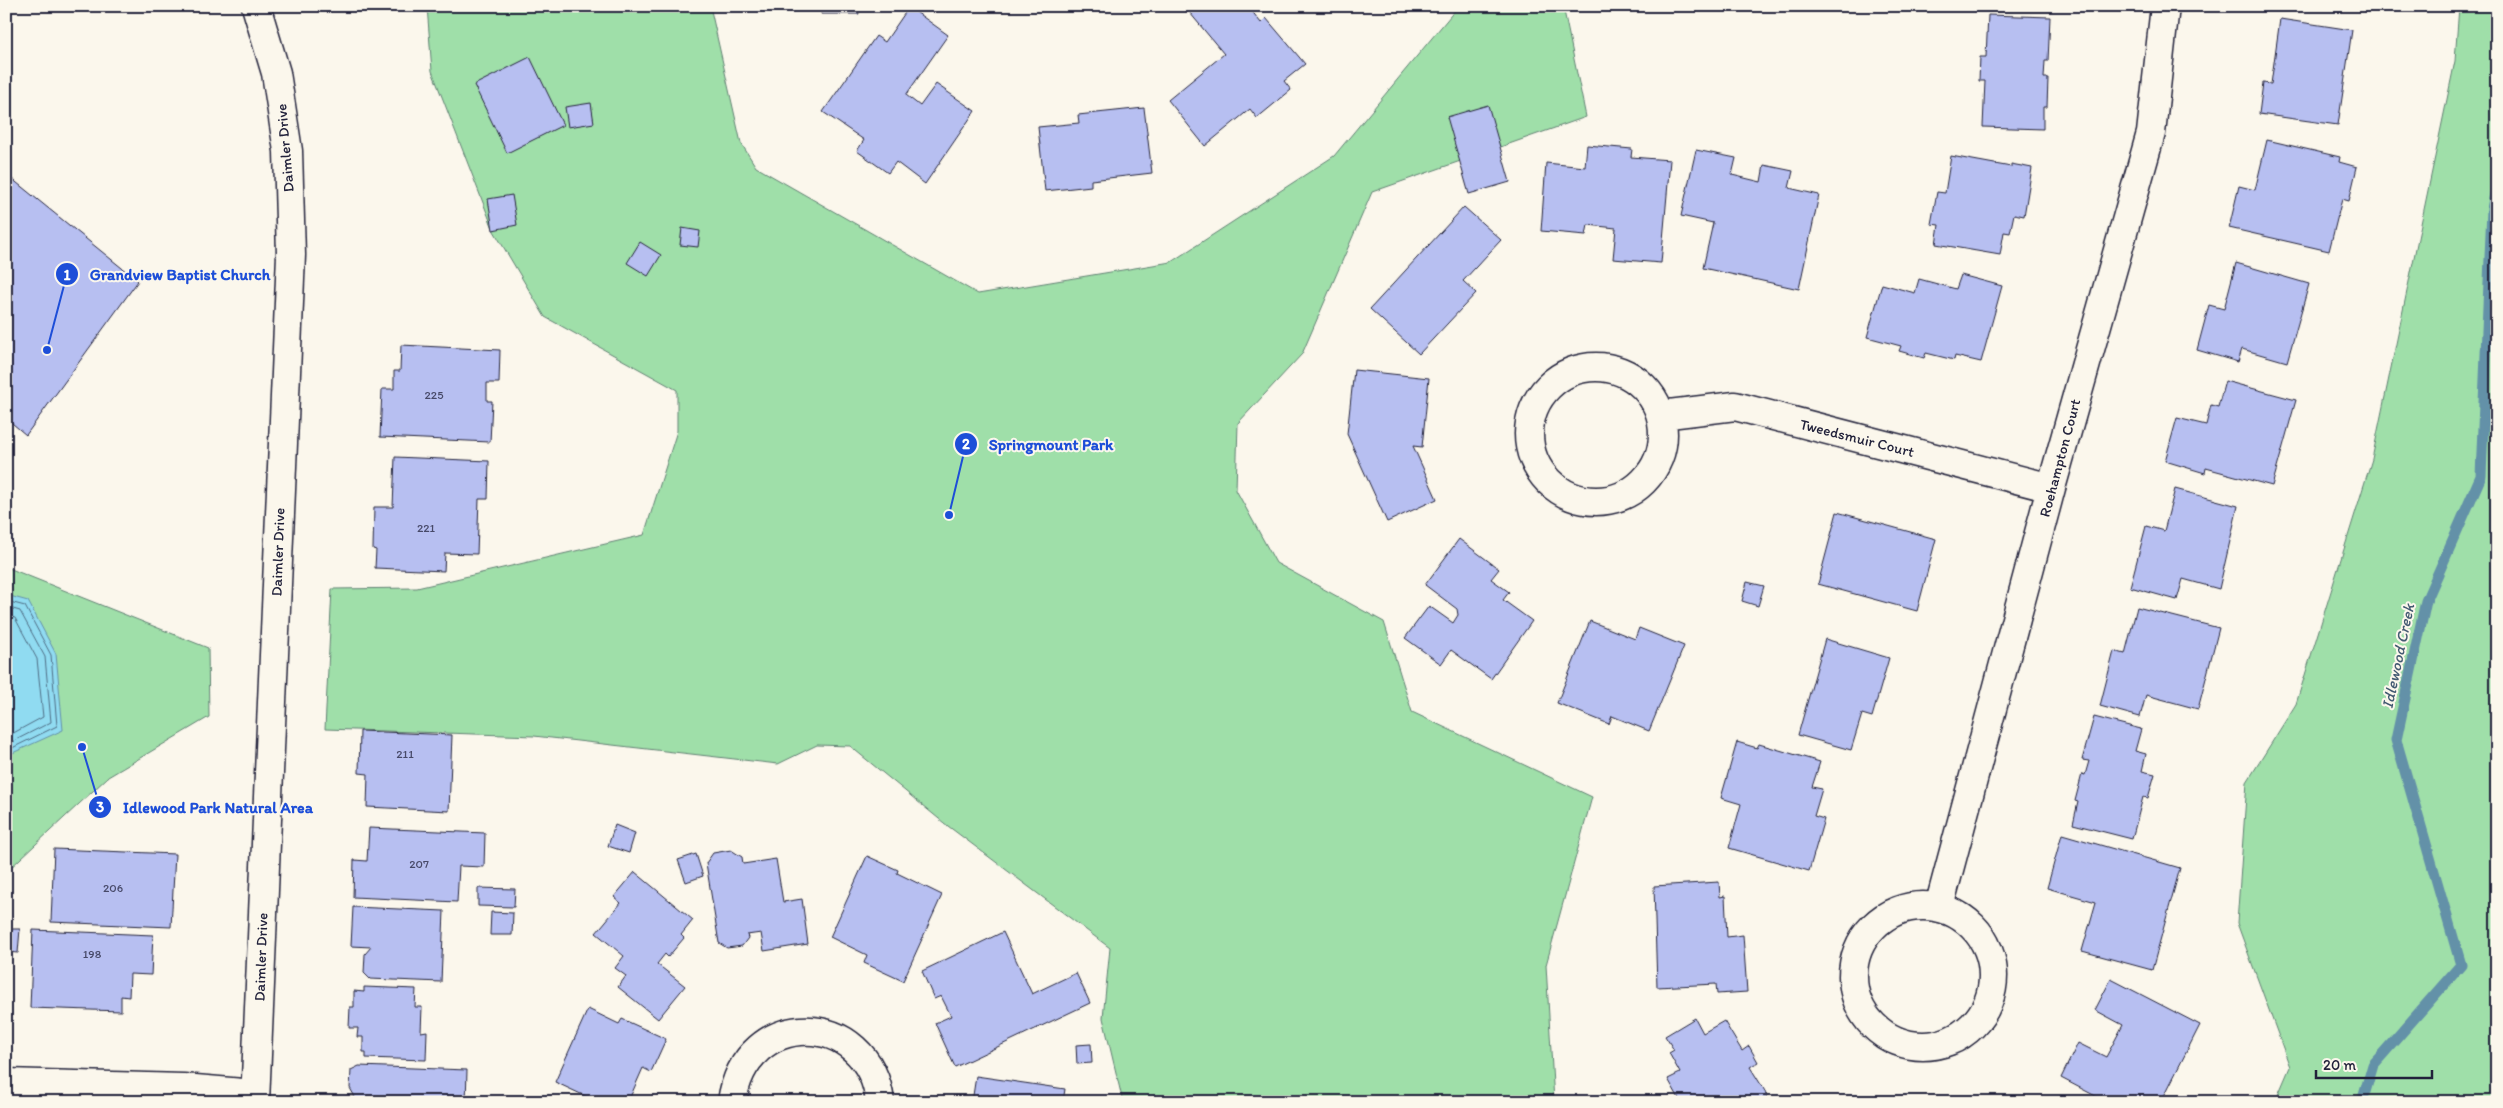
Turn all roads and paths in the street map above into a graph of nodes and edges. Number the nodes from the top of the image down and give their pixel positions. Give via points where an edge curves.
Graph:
1 (256, 6) edge
2 (2165, 6) edge
3 (1661, 414) junction
4 (2051, 488) junction
5 (1940, 907) junction
6 (6, 1083) edge
7 (255, 1098) edge
8 (732, 1102) edge
9 (880, 1102) edge

1 - 7 street, Daimler Drive via 276,73 288,151 291,255
2 - 4 street, Roehampton Court via 2151,133
3 - 3 street via 1650,394 1633,378 1612,368 1592,366 1569,372 1546,388 1533,408 1528,440 1534,463 1548,483 1568,496 1599,502 1622,498 1645,482 1658,462 1664,439
3 - 4 street, Tweedsmuir Court via 1735,406
4 - 5 street, Roehampton Court
5 - 5 street via 1915,905 1891,912 1872,927 1861,943 1853,967 1855,995 1866,1017 1889,1038 1913,1046 1943,1044 1965,1033 1986,1008 1993,984 1988,949 1976,928 1956,913
6 - 7 street via 183,1088
8 - 9 street via 735,1083 745,1061 764,1043 784,1033 809,1030 836,1036 858,1051 878,1084

